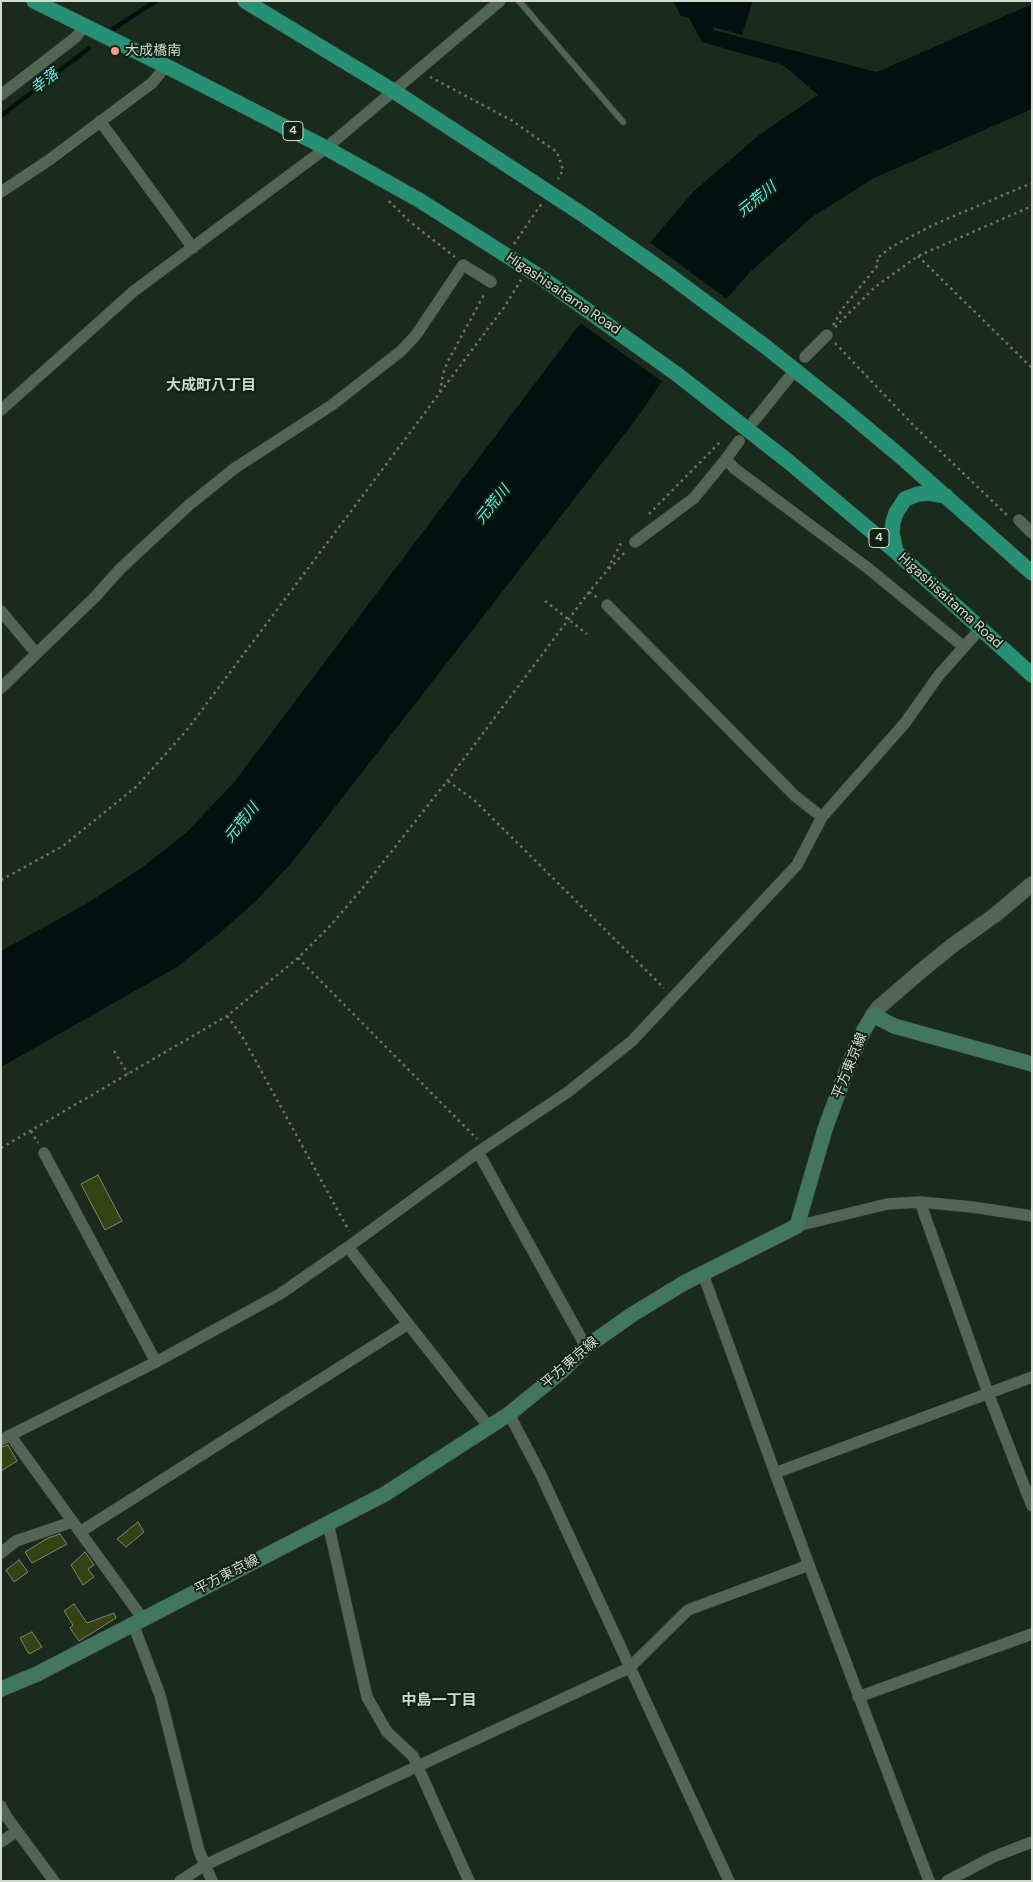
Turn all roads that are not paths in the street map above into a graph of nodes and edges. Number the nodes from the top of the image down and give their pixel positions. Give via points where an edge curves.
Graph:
1 (245, 1) edge
2 (500, 1) edge
3 (519, 1) edge
4 (38, 2) edge
5 (85, 25) junction
6 (166, 66) junction
7 (394, 92) junction
8 (1, 95) edge
9 (100, 120) junction
10 (623, 122) dead end
11 (326, 148) junction
12 (1, 192) edge
13 (193, 248) junction
14 (491, 282) road end
15 (827, 335) road end
16 (805, 357) dead end
17 (791, 375) dead end
18 (4, 403) edge
19 (754, 421) dead end
20 (739, 441) dead end
21 (726, 459) junction
22 (946, 496) junction
23 (1019, 520) road end
24 (1032, 533) edge
25 (631, 539) road end
26 (896, 552) junction
27 (1032, 572) edge
28 (607, 605) dead end
29 (1, 611) edge
30 (981, 628) junction
31 (964, 646) junction
32 (36, 653) junction
33 (1032, 675) edge
34 (1, 688) edge
35 (822, 817) junction
36 (1032, 884) edge
37 (874, 1015) junction
38 (1032, 1064) edge
39 (481, 1150) junction
40 (44, 1153) dead end
41 (920, 1202) junction
42 (1032, 1216) edge
43 (797, 1226) junction
44 (352, 1244) junction
45 (703, 1274) junction
46 (408, 1324) junction
47 (586, 1347) junction
48 (156, 1362) junction
49 (1032, 1377) edge
50 (988, 1393) junction
51 (509, 1414) junction
52 (489, 1428) junction
53 (6, 1438) edge
54 (775, 1473) junction
55 (1032, 1506) edge
56 (72, 1522) junction
57 (328, 1522) junction
58 (80, 1532) junction
59 (1, 1553) edge
60 (809, 1565) junction
61 (138, 1622) junction
62 (1032, 1634) edge
63 (629, 1668) junction
64 (1, 1689) edge
65 (858, 1696) junction
66 (417, 1765) junction
67 (1, 1806) edge
68 (17, 1831) junction
69 (1, 1842) edge
70 (1032, 1842) edge
71 (205, 1865) junction
72 (54, 1881) edge
73 (180, 1881) edge
74 (212, 1881) edge
75 (470, 1881) edge
76 (729, 1881) edge
77 (929, 1881) edge
78 (947, 1881) edge

1 - 7 highway
2 - 7 street
3 - 10 lane
4 - 5 highway, Higashisaitama Road / 4
5 - 6 highway, Higashisaitama Road / 4
5 - 8 street via 76,37
6 - 9 street via 152,83
6 - 11 highway, Higashisaitama Road / 4
7 - 11 street
7 - 22 highway via 665,272 766,347
9 - 12 street
9 - 13 street
11 - 13 street
11 - 26 highway, Higashisaitama Road / 4 via 419,200 614,328 789,462
13 - 18 street via 134,291
14 - 32 street via 463,265 416,335 401,351 332,405 235,468 189,505
15 - 16 street
17 - 19 street
20 - 21 street
21 - 25 street via 694,498
21 - 31 street
22 - 26 highway, 4 via 924,493 906,499 893,522
22 - 27 highway
23 - 24 street
26 - 30 highway, Higashisaitama Road / 4
28 - 35 street via 795,796
29 - 32 street
30 - 31 street
30 - 33 highway, Higashisaitama Road / 4
31 - 35 street via 939,674 905,723
32 - 34 street
35 - 39 street via 797,865 632,1041
36 - 37 street via 921,971
37 - 38 main road, 平方東京線 via 894,1026
37 - 43 main road, 平方東京線 via 853,1054 825,1129
39 - 44 street
39 - 47 street
40 - 48 street
41 - 42 street
41 - 43 street via 887,1204
41 - 50 street
43 - 45 main road, 平方東京線
44 - 46 street
44 - 48 street via 280,1294
45 - 47 main road, 平方東京線 via 662,1296
45 - 54 street
46 - 52 street
46 - 58 street
47 - 51 main road, 平方東京線
48 - 53 street
49 - 50 street
50 - 54 street
50 - 55 street
51 - 52 main road, 平方東京線
51 - 63 street via 540,1473
52 - 57 main road, 平方東京線 via 385,1494
53 - 56 street
54 - 60 street
56 - 58 street
56 - 59 street via 16,1541
57 - 61 main road, 平方東京線
57 - 66 street via 367,1697 387,1732 413,1756
58 - 61 street
60 - 63 street via 688,1610
60 - 65 street
61 - 64 main road, 平方東京線
61 - 71 street
62 - 65 street
63 - 66 street
63 - 76 street
65 - 77 street
66 - 71 street
66 - 75 street
67 - 68 street
68 - 69 street
68 - 72 street
70 - 78 street via 993,1857
71 - 73 street
71 - 74 street

